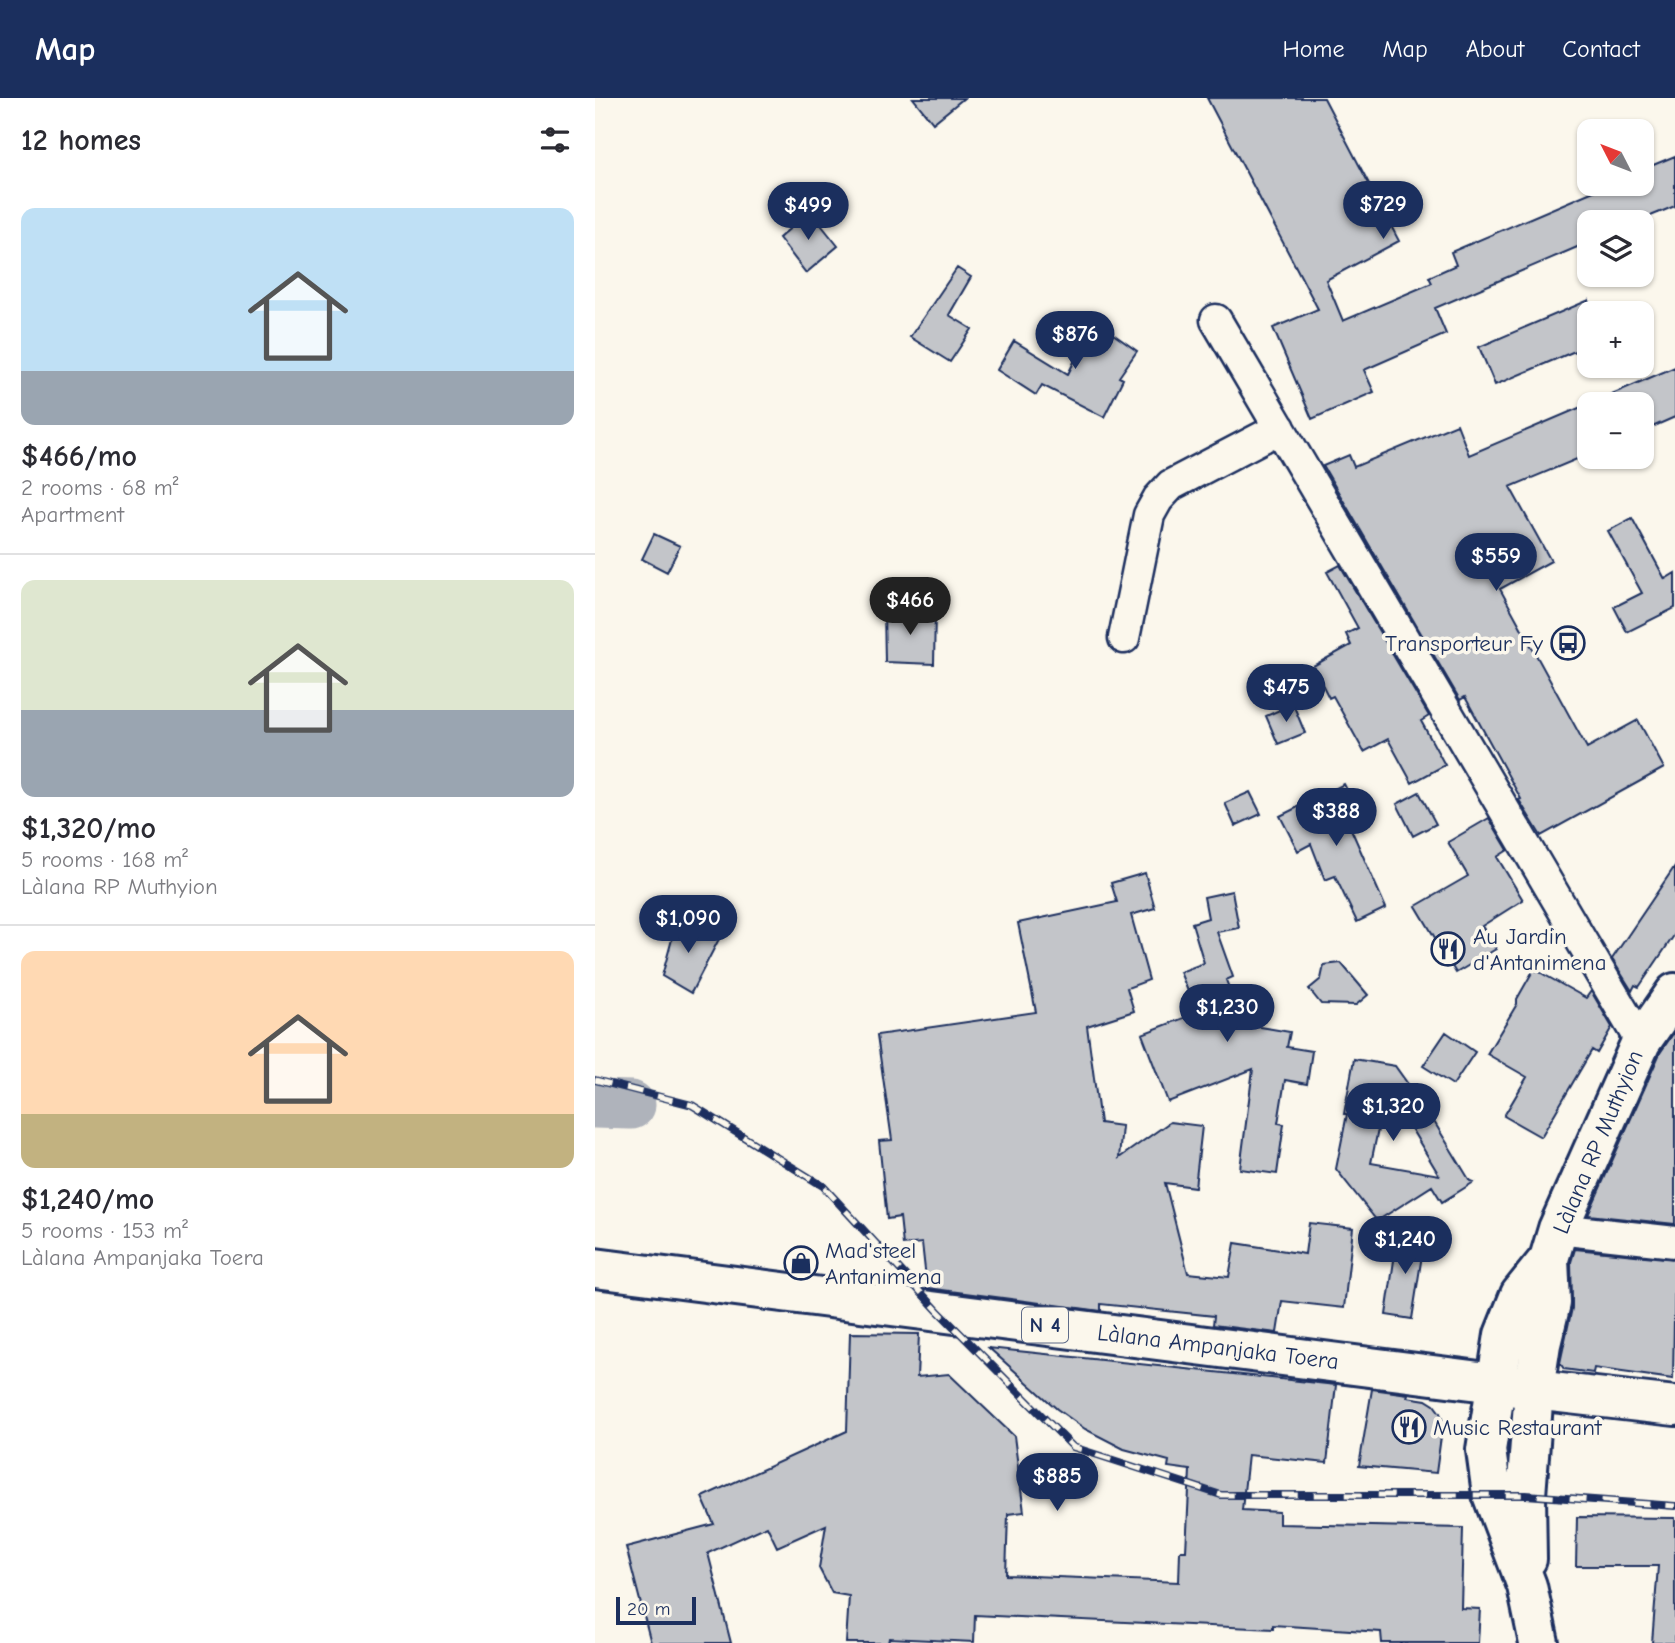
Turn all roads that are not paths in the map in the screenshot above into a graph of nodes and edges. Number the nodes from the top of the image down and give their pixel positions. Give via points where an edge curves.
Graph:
1 (1216, 320) dead end
2 (1280, 428) junction
3 (1124, 638) dead end
4 (1675, 993) edge
5 (1641, 1042) junction
6 (1675, 1242) edge
7 (1553, 1244) junction
8 (595, 1268) edge
9 (1495, 1383) junction
10 (1534, 1390) junction
11 (1675, 1406) edge
12 (1527, 1586) junction
13 (1539, 1643) edge

1 - 2 street
2 - 3 street via 1171,485 1158,499 1149,515
2 - 5 street
4 - 5 main road, Làlana RP Muthyion
5 - 7 main road, Làlana RP Muthyion
6 - 7 street
7 - 9 main road, Làlana RP Muthyion via 1520,1295 1504,1335
7 - 10 main road, Làlana RP Muthyion via 1551,1303
8 - 9 main road, Làlana Ampanjaka Toera / N 4
9 - 10 main road, Làlana Ampanjaka Toera / N 4
9 - 12 main road, Làlana RP Muthyion via 1486,1450 1492,1494
10 - 11 main road, Làlana Ampanjaka Toera / N 4
10 - 12 main road, Làlana RP Muthyion via 1526,1495
12 - 13 main road

